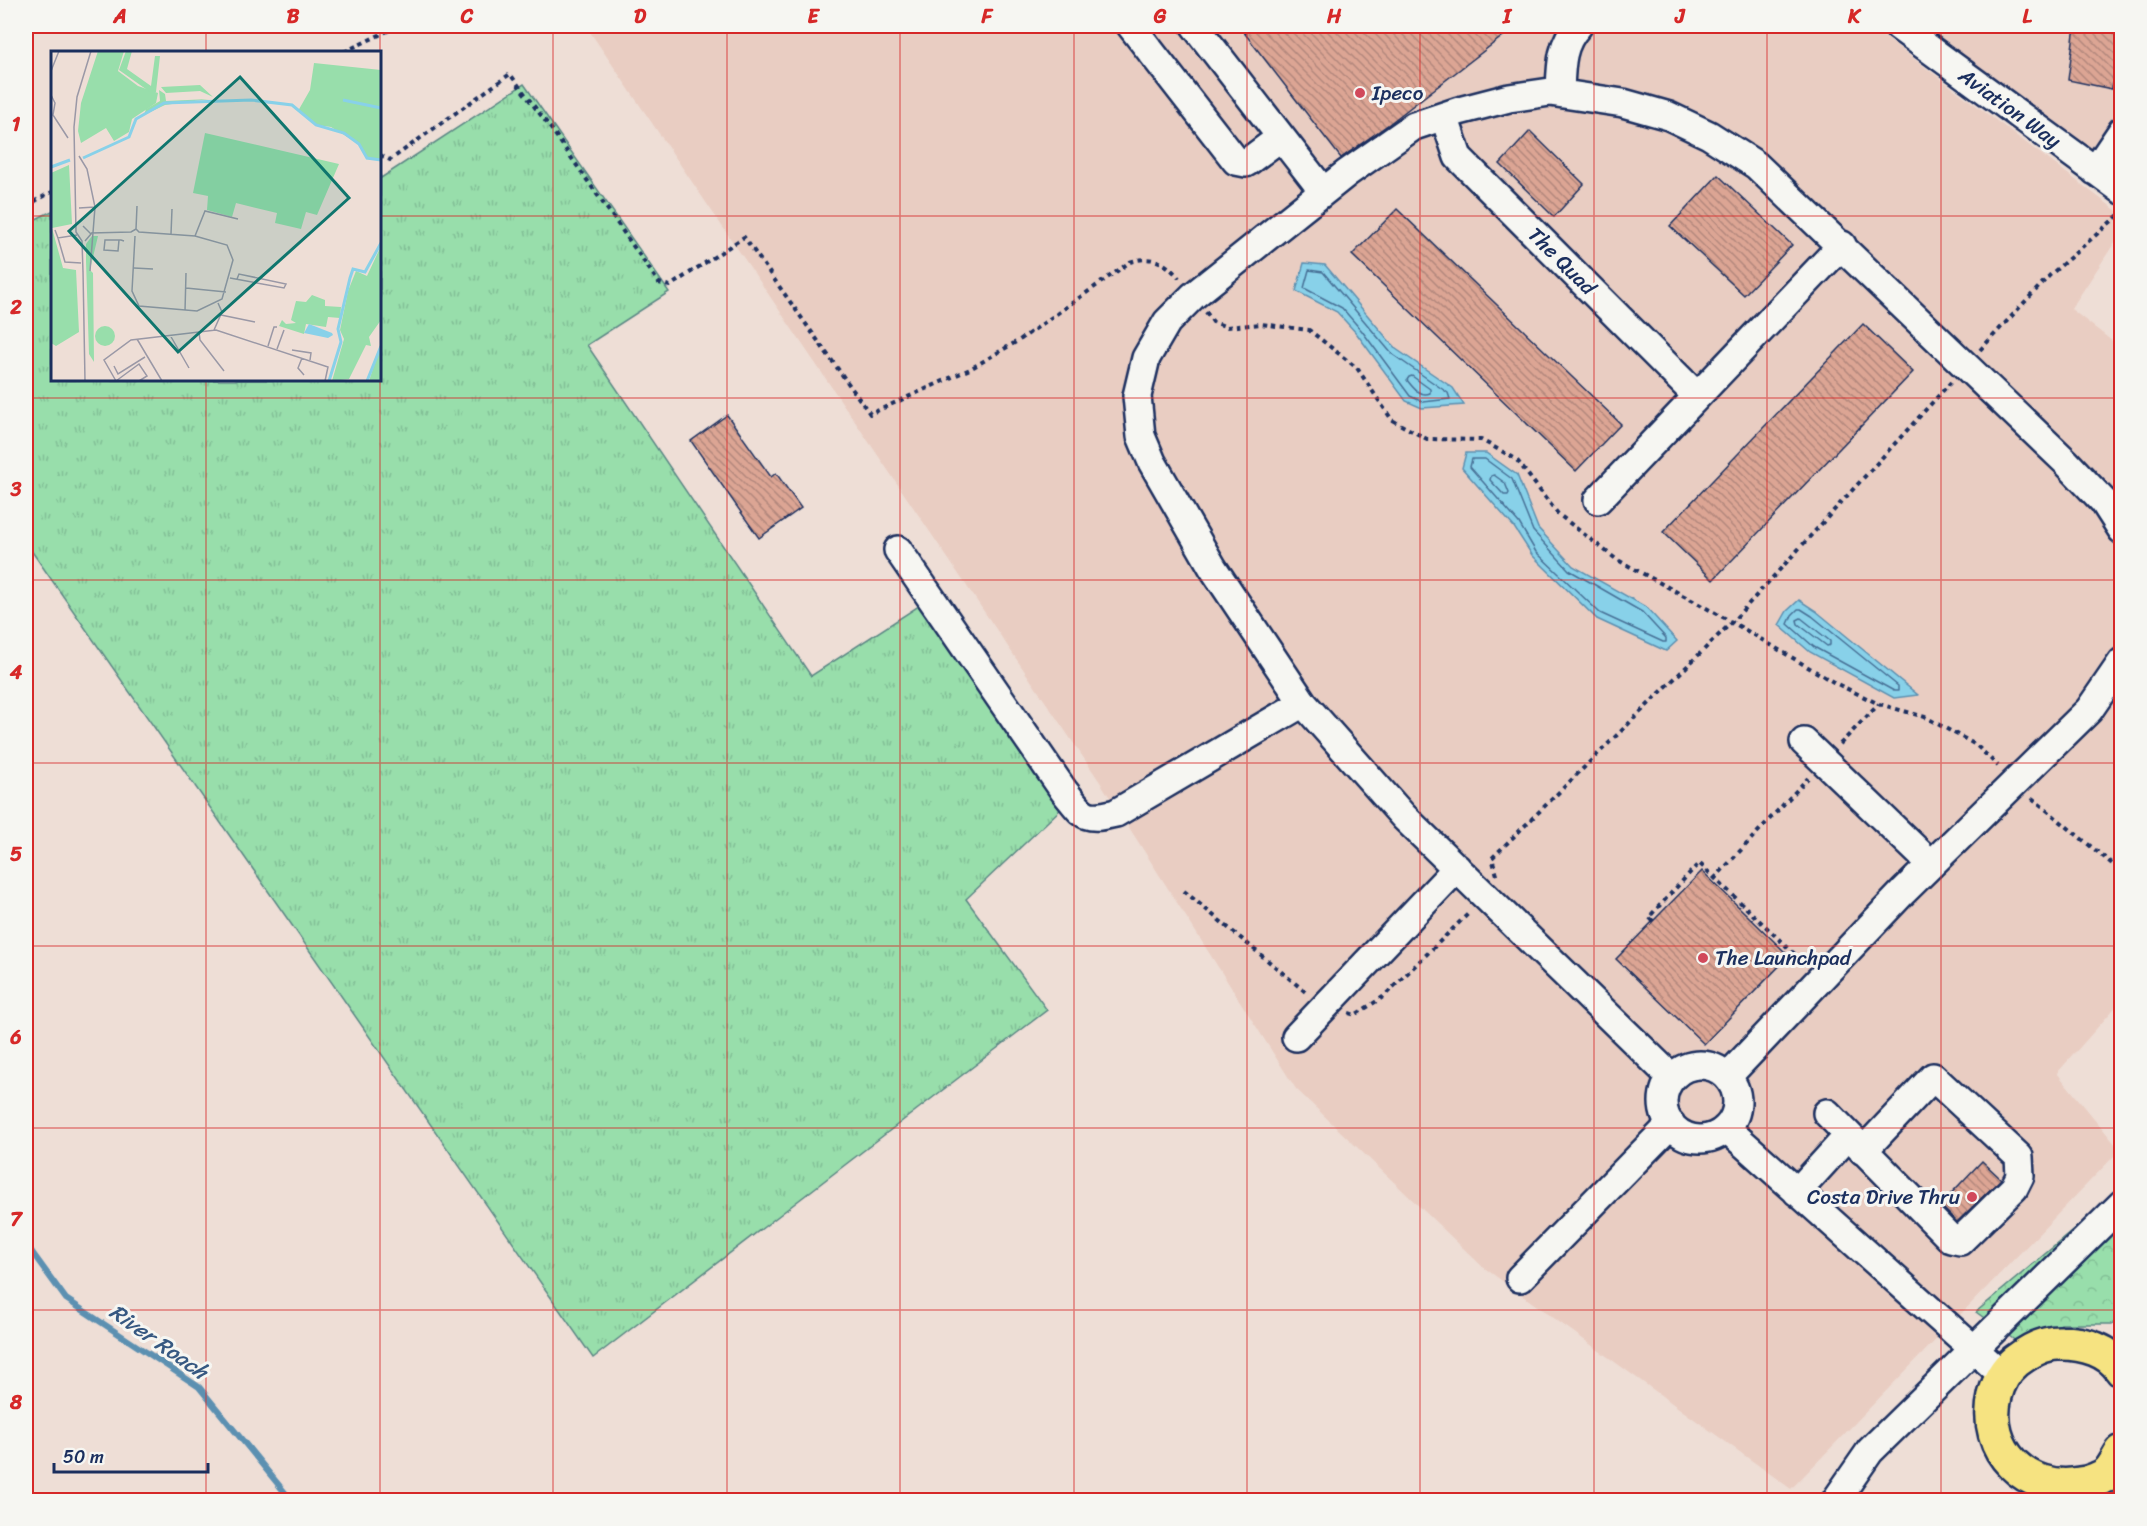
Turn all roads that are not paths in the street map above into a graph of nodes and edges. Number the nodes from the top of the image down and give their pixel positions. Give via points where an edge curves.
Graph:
1 (1195, 26) edge
2 (1578, 26) edge
3 (1898, 26) edge
4 (1135, 27) edge
5 (1560, 93) junction
6 (1444, 116) junction
7 (2121, 131) edge
8 (1281, 137) junction
9 (2095, 171) junction
10 (2121, 190) edge
11 (1323, 191) junction
12 (1842, 245) junction
13 (1697, 396) junction
14 (1598, 500) dead end
15 (2121, 530) edge
16 (898, 550) dead end
17 (2121, 662) edge
18 (1303, 703) junction
19 (1804, 742) dead end
20 (1931, 864) junction
21 (1457, 868) junction
22 (1296, 1037) dead end
23 (1727, 1077) junction
24 (1672, 1078) junction
25 (1827, 1113) dead end
26 (1671, 1124) junction
27 (1726, 1128) junction
28 (1855, 1143) junction
29 (1797, 1192) junction
30 (2121, 1204) edge
31 (1520, 1278) dead end
32 (1973, 1348) junction
33 (2114, 1352) edge
34 (2004, 1376) junction
35 (2121, 1452) edge
36 (2017, 1486) edge
37 (2059, 1494) edge
38 (1836, 1500) edge

1 - 8 street
2 - 5 street via 1562,52
3 - 9 street, Aviation Way
4 - 8 street via 1236,161 1246,163
5 - 6 street via 1509,98
5 - 12 street via 1623,103 1669,116 1708,135 1756,165
6 - 11 street via 1414,126
6 - 13 street, The Quad via 1458,157
7 - 9 street
8 - 11 street
9 - 10 street, Aviation Way
11 - 18 street via 1193,296 1167,322 1146,357 1137,396 1141,436 1152,462 1213,568
12 - 13 street
12 - 15 street via 2074,470 2104,502
13 - 14 street
16 - 18 street via 1082,814 1096,818 1116,813
17 - 20 street via 2089,710
18 - 21 street via 1404,817
19 - 20 street
20 - 23 street
21 - 22 street
21 - 24 street
23 - 24 street via 1704,1065 1681,1070
23 - 27 street via 1737,1095 1737,1107
24 - 26 street via 1663,1101
25 - 28 street
26 - 27 street via 1692,1138 1710,1137
26 - 31 street
27 - 29 street
28 - 28 street via 1952,1239 1960,1241 2014,1188 2020,1176 2019,1157 1933,1077
28 - 29 street
29 - 32 street
30 - 32 street
32 - 34 street
32 - 38 street via 1870,1450
33 - 34 main road via 2078,1343 2053,1342 2030,1350
34 - 36 main road via 1992,1408 1994,1433
35 - 37 main road via 2109,1472
36 - 37 main road via 2042,1483

